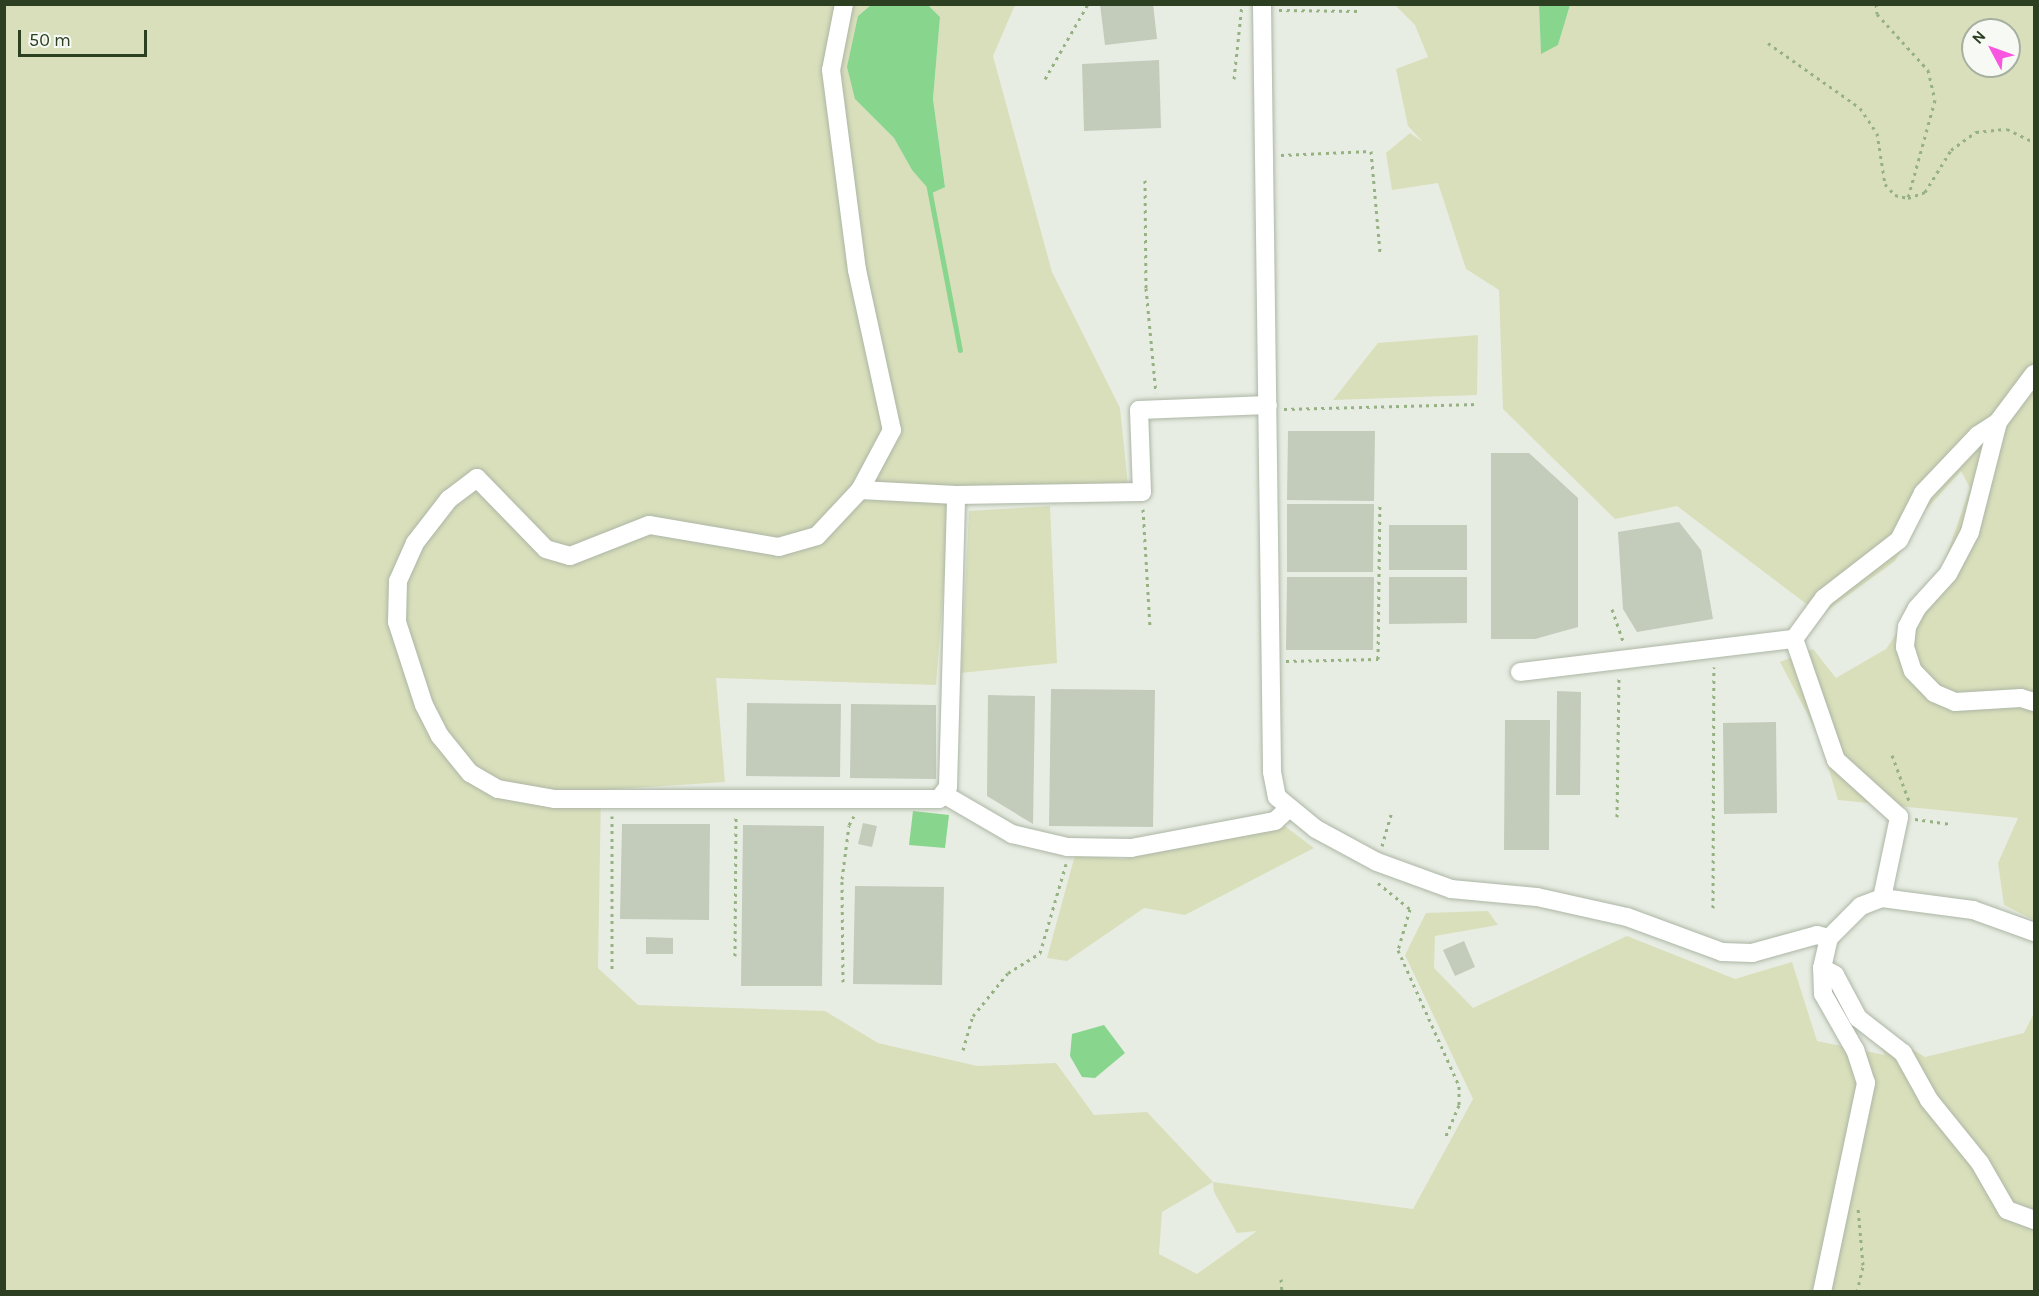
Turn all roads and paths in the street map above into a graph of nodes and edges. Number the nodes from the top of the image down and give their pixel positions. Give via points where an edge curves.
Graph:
1 (844, 4) edge
2 (1088, 4) edge
3 (1242, 4) edge
4 (1876, 4) edge
5 (1262, 7) edge
6 (1361, 11) dead end
7 (1768, 43) dead end
8 (1045, 79) dead end
9 (1234, 79) dead end
10 (2034, 142) edge
11 (1264, 156) junction
12 (1145, 180) dead end
13 (1908, 198) junction
14 (1380, 252) dead end
15 (2034, 374) edge
16 (1479, 404) dead end
17 (1268, 405) junction
18 (1158, 409) junction
19 (1998, 422) junction
20 (860, 490) junction
21 (1142, 492) junction
22 (956, 495) junction
23 (1380, 506) dead end
24 (1612, 609) dead end
25 (1149, 628) dead end
26 (1794, 639) junction
27 (1714, 646) junction
28 (1628, 656) junction
29 (1270, 662) junction
30 (1520, 672) dead end
31 (2034, 702) edge
32 (1892, 755) dead end
33 (945, 795) junction
34 (864, 798) junction
35 (736, 800) junction
36 (612, 802) junction
37 (1287, 810) junction
38 (1391, 814) dead end
39 (1617, 817) dead end
40 (1908, 818) junction
41 (1949, 824) dead end
42 (1067, 847) junction
43 (1374, 871) junction
44 (1882, 898) junction
45 (1713, 908) dead end
46 (2034, 932) edge
47 (1829, 938) junction
48 (735, 956) dead end
49 (1821, 968) junction
50 (612, 971) dead end
51 (843, 982) dead end
52 (963, 1050) dead end
53 (1446, 1136) dead end
54 (1849, 1176) junction
55 (2034, 1220) edge
56 (1281, 1279) dead end
57 (1282, 1292) edge
58 (1822, 1292) edge
59 (1857, 1292) edge

1 - 20 street via 831,70 857,270 892,430
2 - 8 path
3 - 9 path
4 - 13 path via 1877,14 1928,70 1935,100
5 - 6 path
5 - 11 street
7 - 13 path via 1860,108 1877,133 1885,183 1895,195
10 - 13 path via 2007,129 1976,132 1951,150 1925,192
11 - 14 path via 1371,151
11 - 17 street
12 - 18 path via 1146,288
15 - 19 street
16 - 17 path via 1280,410
17 - 18 street
17 - 29 street
18 - 21 street via 1139,410
19 - 26 street via 1978,435 1923,493 1899,540 1824,597
19 - 31 street via 1970,532 1948,574 1917,608 1906,627 1905,647 1913,671 1934,693 1955,702 2021,698
20 - 22 street
20 - 36 street via 817,536 779,547 649,525 570,556 546,549 477,478 449,499 415,543 398,581 397,622 424,705 440,736 470,773 498,789 555,800
21 - 22 street
21 - 25 path
22 - 33 street
23 - 29 path via 1378,659
24 - 28 path
26 - 27 street
26 - 40 street via 1836,760
27 - 28 street
27 - 45 path
28 - 30 street
28 - 39 path via 1618,680
29 - 37 street via 1272,772 1277,797
32 - 40 path
33 - 34 street via 939,799
33 - 42 street via 1012,834
34 - 35 street
34 - 51 path via 849,825 842,879
35 - 36 street
35 - 48 path
36 - 50 path
37 - 42 street via 1275,821 1131,848
37 - 43 street
38 - 43 path
40 - 41 path
40 - 44 street
42 - 52 path via 1066,868 1041,953 1008,973 973,1016
43 - 47 street via 1450,889 1537,897 1627,917 1722,952 1752,954 1817,935
43 - 53 path via 1410,909 1398,950 1459,1086 1459,1105
44 - 46 street via 1973,910
44 - 47 street via 1861,906
47 - 49 street
49 - 54 street via 1823,994 1855,1050 1866,1083
49 - 55 street via 1835,975 1858,1018 1902,1053 1929,1100 1980,1163 2007,1210
54 - 58 street
54 - 59 path via 1857,1188 1863,1265
56 - 57 path

